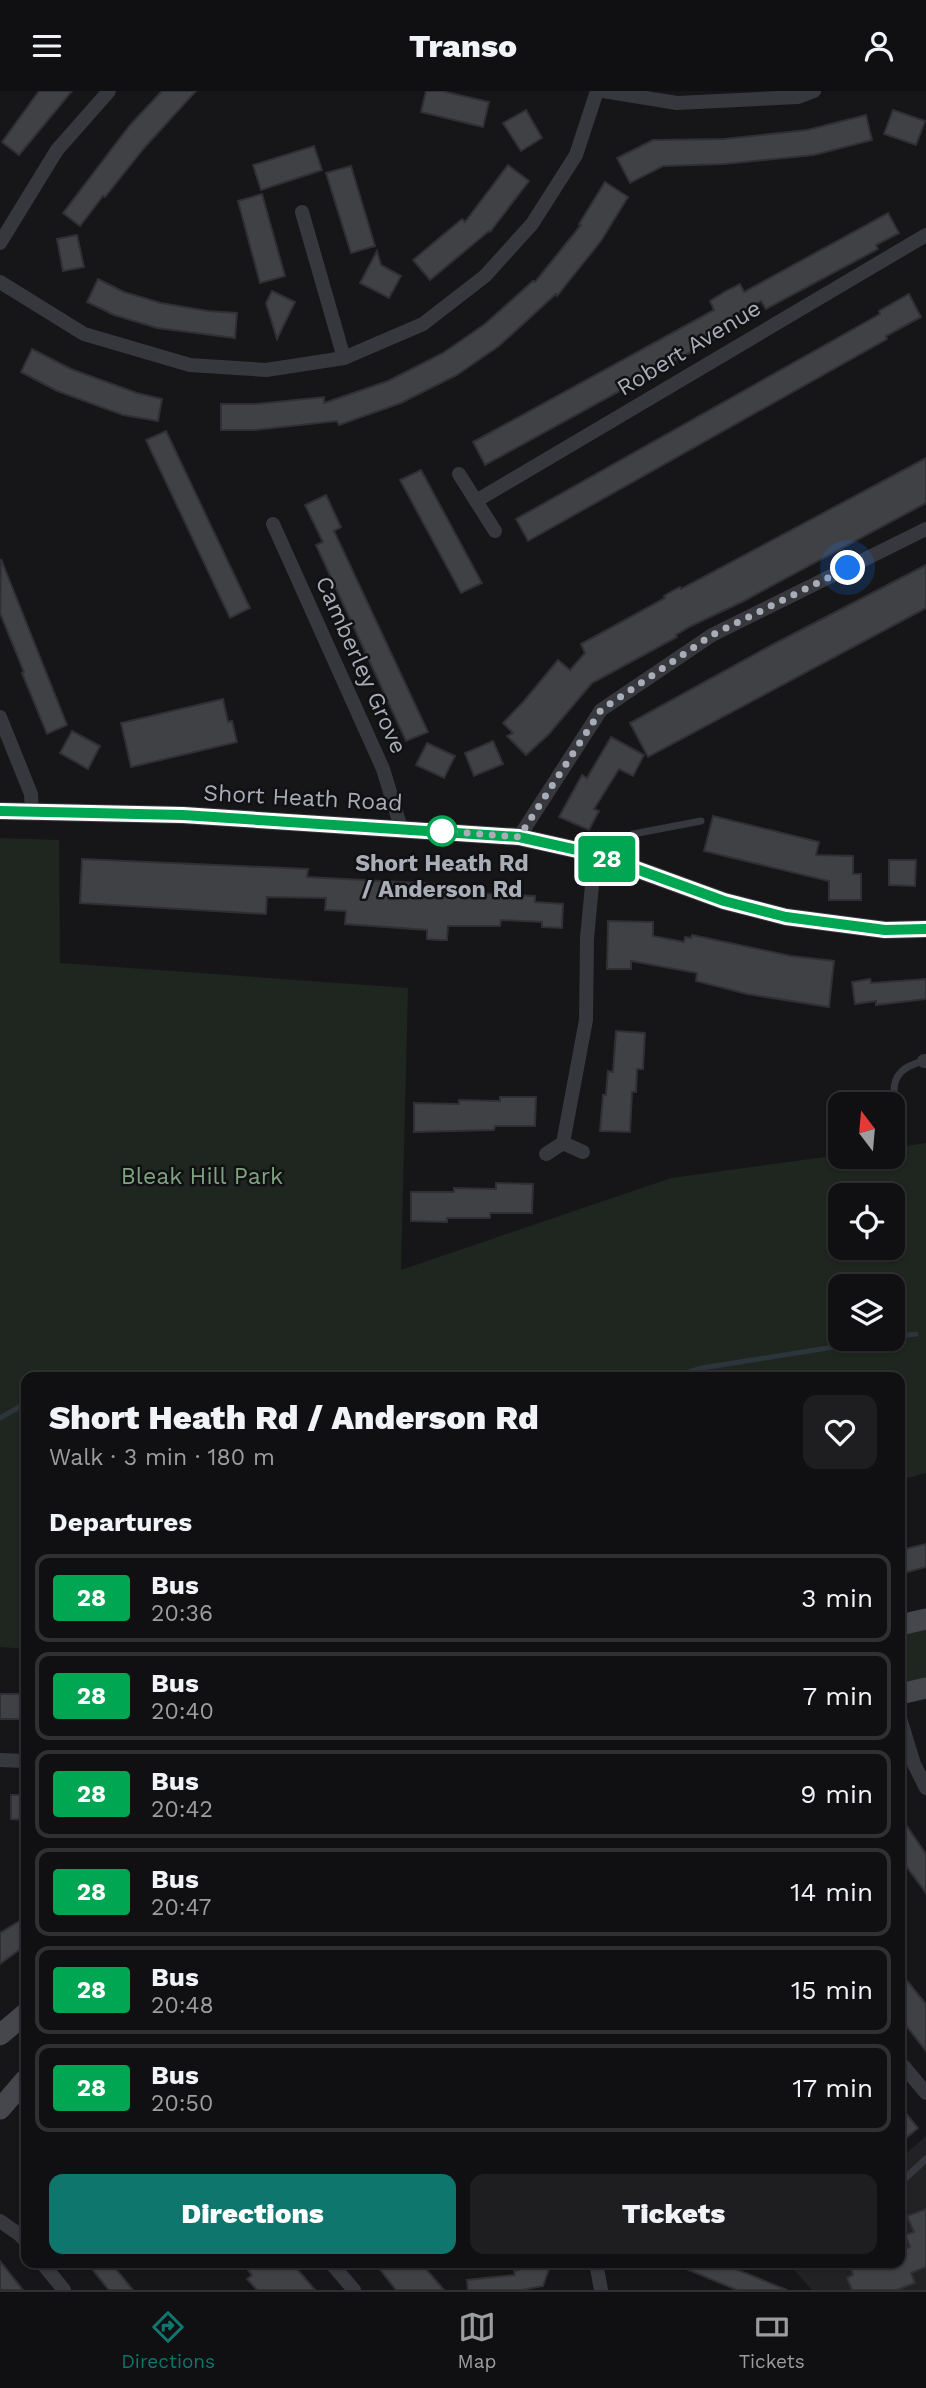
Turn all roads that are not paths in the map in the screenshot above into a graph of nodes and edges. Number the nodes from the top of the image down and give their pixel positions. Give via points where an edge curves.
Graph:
1 (109, 91) edge
2 (597, 91) edge
3 (603, 91) edge
4 (814, 91) edge
5 (302, 212) dead end
6 (926, 235) edge
7 (0, 243) edge
8 (0, 282) edge
9 (344, 358) junction
10 (459, 474) dead end
11 (476, 501) junction
12 (273, 524) dead end
13 (926, 529) edge
14 (495, 531) dead end
15 (0, 717) edge
16 (0, 811) edge
17 (32, 812) junction
18 (701, 821) dead end
19 (401, 828) junction
20 (519, 837) junction
21 (595, 854) junction
22 (619, 863) junction
23 (926, 929) edge
24 (925, 1061) edge
25 (894, 1092) edge
26 (563, 1143) junction
27 (583, 1151) dead end
28 (546, 1154) dead end
29 (926, 1619) edge
30 (905, 1624) edge
31 (926, 1688) edge
32 (905, 1693) edge
33 (905, 1734) edge
34 (0, 1760) edge
35 (21, 1761) edge
36 (926, 1788) edge
37 (21, 2017) edge
38 (0, 2035) edge
39 (905, 2068) edge
40 (21, 2085) edge
41 (926, 2093) edge
42 (0, 2109) edge
43 (926, 2159) edge
44 (905, 2178) edge
45 (0, 2221) edge
46 (21, 2236) edge
47 (46, 2268) edge
48 (335, 2268) edge
49 (597, 2268) edge
50 (64, 2290) edge
51 (354, 2290) edge
52 (601, 2290) edge

1 - 7 street via 57,150
2 - 9 street via 576,155 532,224 485,276 423,324
3 - 4 street via 677,103 798,97
5 - 9 street
6 - 11 street, Robert Avenue
8 - 9 street via 84,334 190,365 266,370
10 - 11 street
11 - 14 street
12 - 19 street, Camberley Grove via 383,769
13 - 20 street via 712,635 601,710
15 - 17 street via 31,794
16 - 17 street, Short Heath Road
17 - 19 street, Short Heath Road via 183,815
18 - 22 lane via 634,834
19 - 20 street, Short Heath Road
20 - 21 street, Short Heath Road
21 - 22 street, Short Heath Road
21 - 26 street via 586,1020
22 - 23 street, Short Heath Road via 724,901 786,917 885,930
24 - 25 lane via 901,1070
26 - 27 street
26 - 28 street
29 - 30 main road
31 - 32 main road
33 - 36 street
34 - 35 street
37 - 38 main road
39 - 41 street
40 - 42 main road
43 - 44 lane
45 - 46 street
47 - 50 street
48 - 51 street
49 - 52 street

